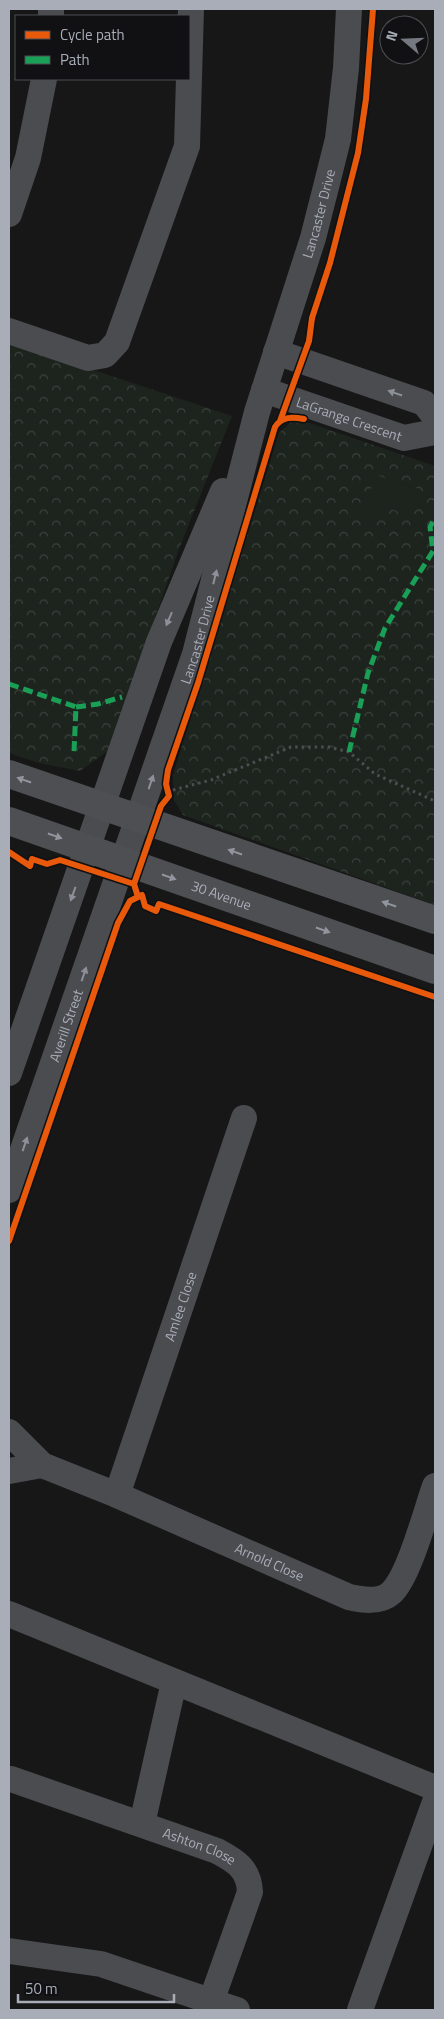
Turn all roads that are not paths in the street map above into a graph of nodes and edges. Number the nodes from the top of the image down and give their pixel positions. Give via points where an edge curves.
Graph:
1 (191, 9) edge
2 (349, 9) edge
3 (190, 43) edge
4 (44, 80) edge
5 (189, 80) edge
6 (9, 214) edge
7 (9, 331) edge
8 (276, 352) junction
9 (260, 401) junction
10 (435, 417) edge
11 (435, 432) edge
12 (9, 774) edge
13 (103, 807) junction
14 (9, 820) edge
15 (146, 822) junction
16 (89, 848) junction
17 (123, 861) junction
18 (435, 920) edge
19 (435, 970) edge
20 (9, 1073) edge
21 (244, 1118) dead end
22 (9, 1190) edge
23 (9, 1432) edge
24 (42, 1465) junction
25 (9, 1471) edge
26 (435, 1486) edge
27 (116, 1495) junction
28 (9, 1614) edge
29 (174, 1682) junction
30 (11, 1779) dead end
31 (435, 1788) edge
32 (435, 1802) edge
33 (142, 1824) junction
34 (9, 1951) edge
35 (210, 2006) edge
36 (237, 2010) edge
37 (360, 2010) edge

1 - 3 street
2 - 8 street, Lancaster Drive via 338,139 313,238
4 - 6 street via 28,158
5 - 7 street via 187,146 117,342 105,354 88,358
8 - 9 street, Lancaster Drive
10 -> 8 street via 424,403
9 - 11 street, LaGrange Crescent via 404,438
9 -> 13 street, Lancaster Drive via 159,642
15 -> 9 street, Lancaster Drive via 195,654
13 -> 12 main road
13 - 15 main road
13 - 16 street, Lancaster Drive
14 -> 16 main road, 30 Avenue
15 - 17 street, Lancaster Drive
18 -> 15 main road
16 - 17 main road, 30 Avenue
16 -> 20 street
17 -> 19 main road, 30 Avenue
22 -> 17 street, Averill Street
21 - 27 street, Amlee Close
23 - 24 street, Arnold Close
24 - 25 street
24 - 27 street, Arnold Close
26 - 27 street, Arnold Close via 401,1578 390,1594 373,1600 349,1597
28 - 29 street
29 - 31 street
29 - 33 street
30 - 33 street, Ashton Close
32 - 37 street
33 - 35 street, Ashton Close via 226,1855 236,1862 249,1880 246,1906
34 - 35 street via 101,1964
35 - 36 street

